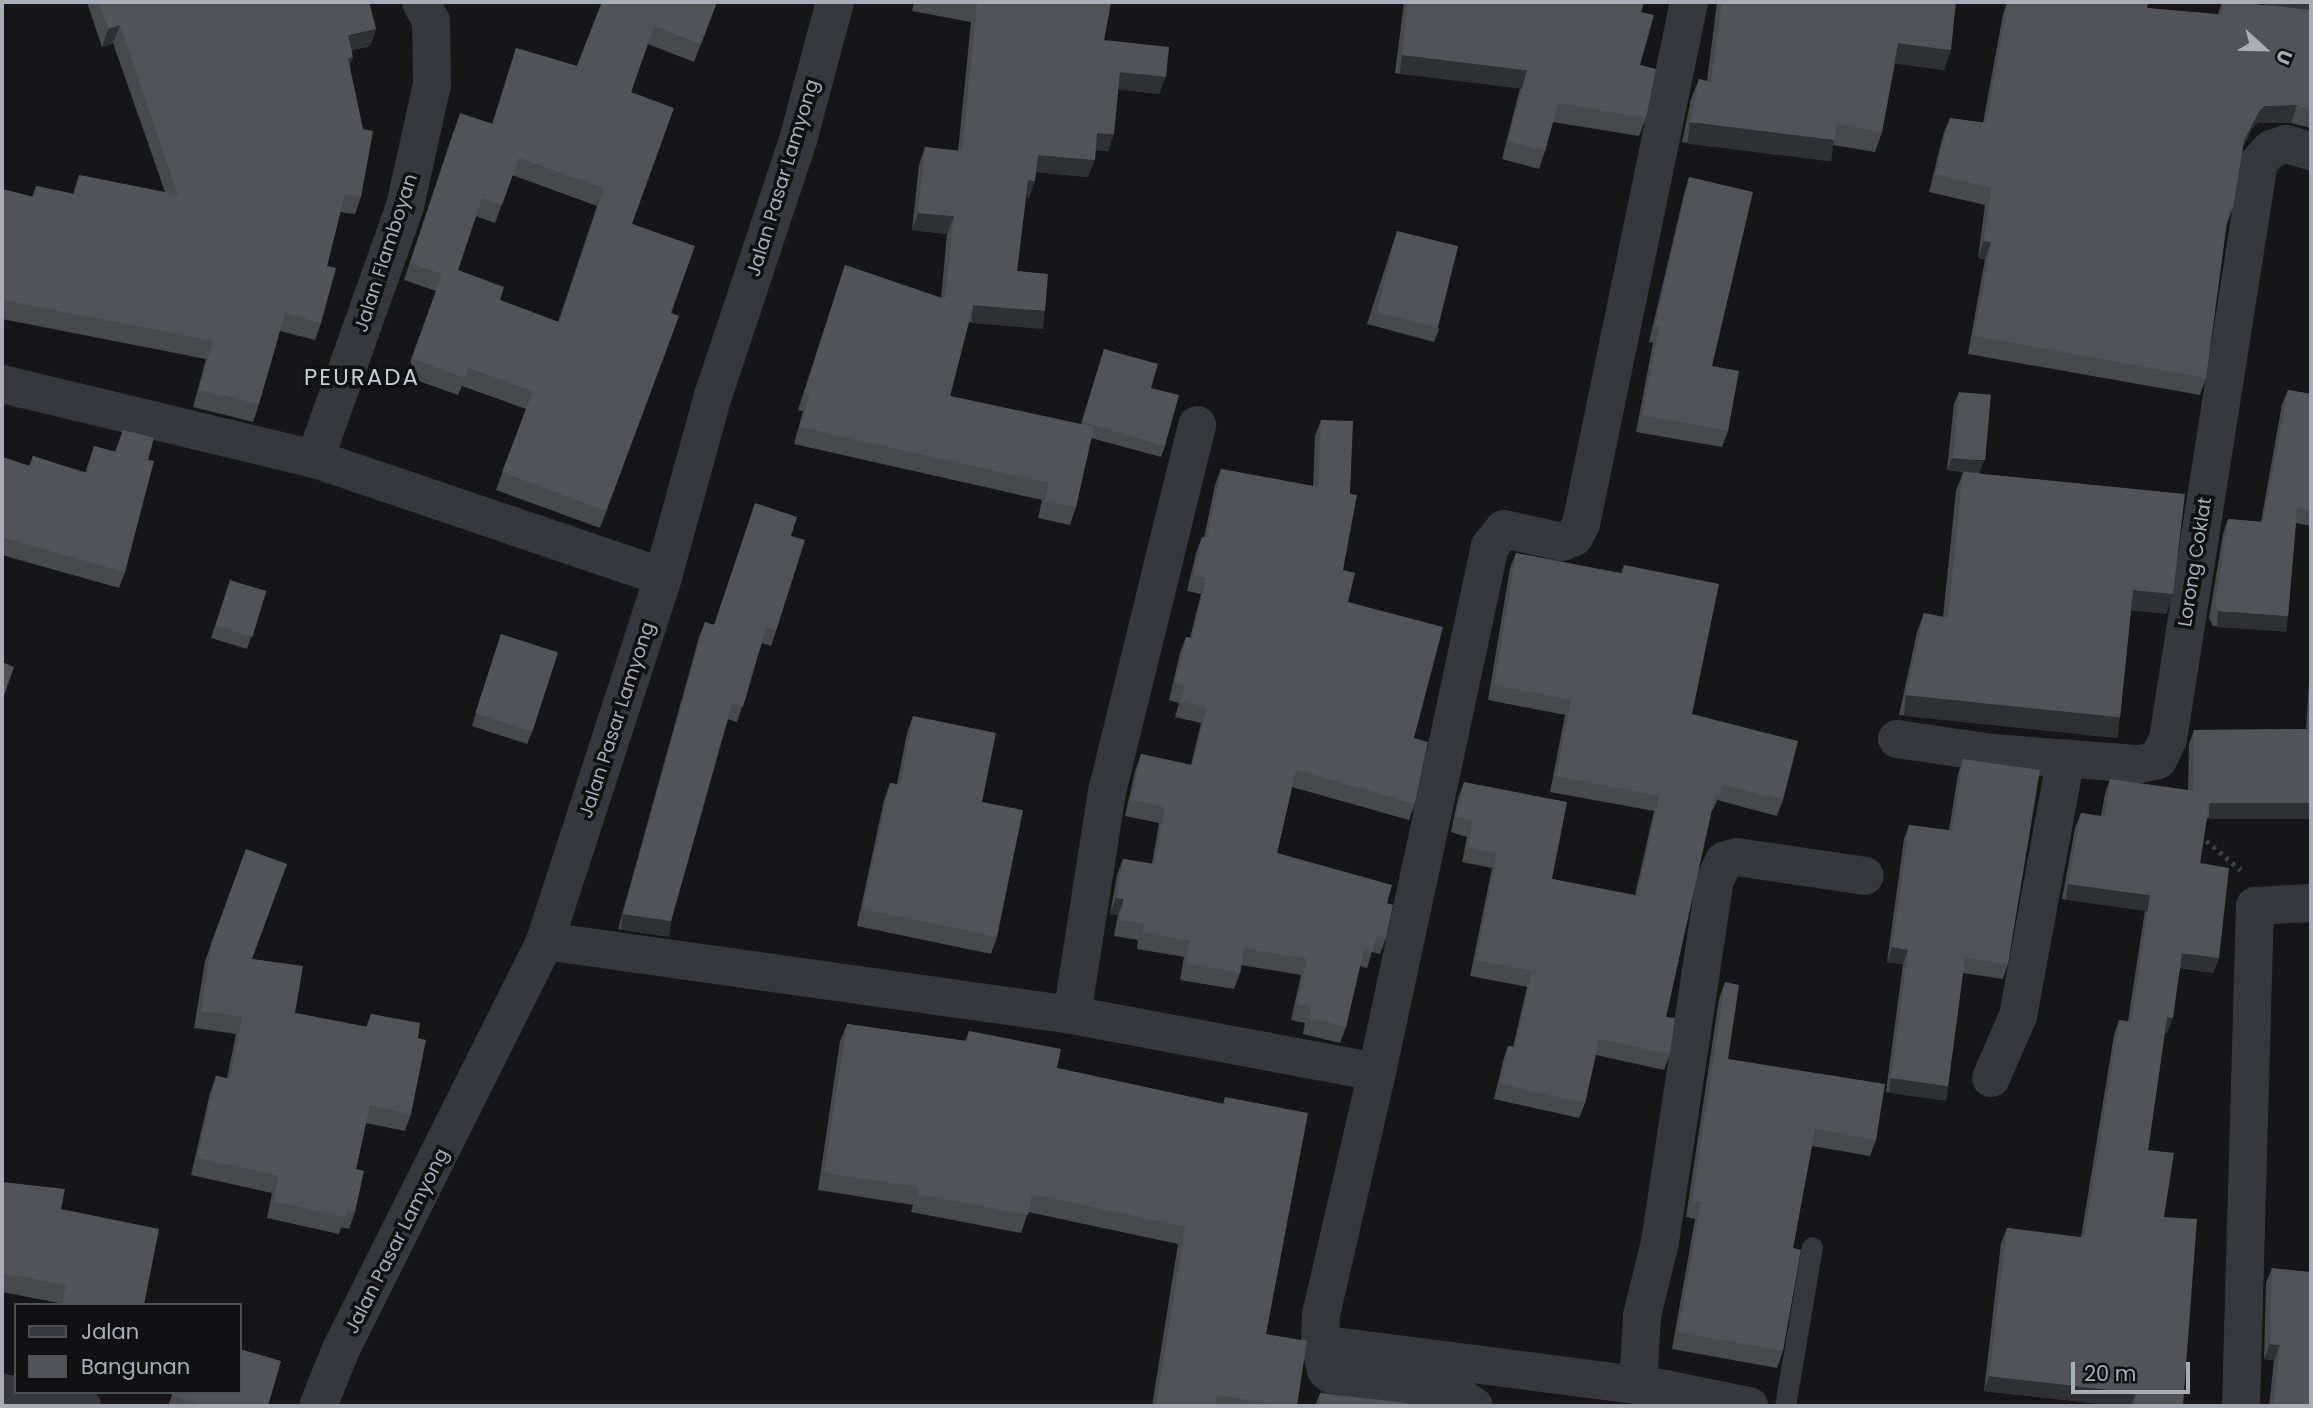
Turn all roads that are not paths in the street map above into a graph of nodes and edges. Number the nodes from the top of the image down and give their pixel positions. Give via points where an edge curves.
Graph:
1 (421, 2) edge
2 (835, 2) edge
3 (1689, 2) edge
4 (2283, 2) edge
5 (2311, 8) edge
6 (2311, 151) edge
7 (2, 384) edge
8 (1197, 425) dead end
9 (315, 459) junction
10 (663, 577) junction
11 (1897, 739) dead end
12 (2066, 758) junction
13 (1865, 876) dead end
14 (2311, 903) edge
15 (545, 941) junction
16 (1072, 1015) junction
17 (1377, 1072) junction
18 (1991, 1078) dead end
19 (1812, 1247) dead end
20 (1320, 1344) junction
21 (1638, 1386) junction
22 (2, 1393) edge
23 (82, 1406) edge
24 (318, 1406) edge
25 (1474, 1406) edge
26 (1749, 1406) edge
27 (1785, 1406) edge
28 (2241, 1406) edge

1 - 9 street, Jalan Flamboyan via 431,21 432,84 405,206
2 - 10 street, Jalan Pasar Lamyong via 798,140 713,396
3 - 17 street via 1581,524 1574,537 1563,542 1504,529 1490,546
4 - 5 street
6 - 12 street, Lorong Coklat via 2286,144 2271,149 2259,162 2168,739 2158,760 2140,764
7 - 9 street
8 - 16 street via 1107,792
9 - 10 street
10 - 15 street, Jalan Pasar Lamyong
11 - 12 street, Lorong Coklat
12 - 18 street via 2018,1016
13 - 21 street via 1737,857 1724,861 1716,880 1660,1242 1642,1316
14 - 28 street via 2255,906
15 - 16 street
15 - 24 street, Jalan Pasar Lamyong via 341,1349
16 - 17 street
17 - 20 street via 1321,1314
19 - 27 lane
20 - 21 street
20 - 25 street via 1326,1370 1332,1375 1459,1396
21 - 26 street
22 - 23 street

